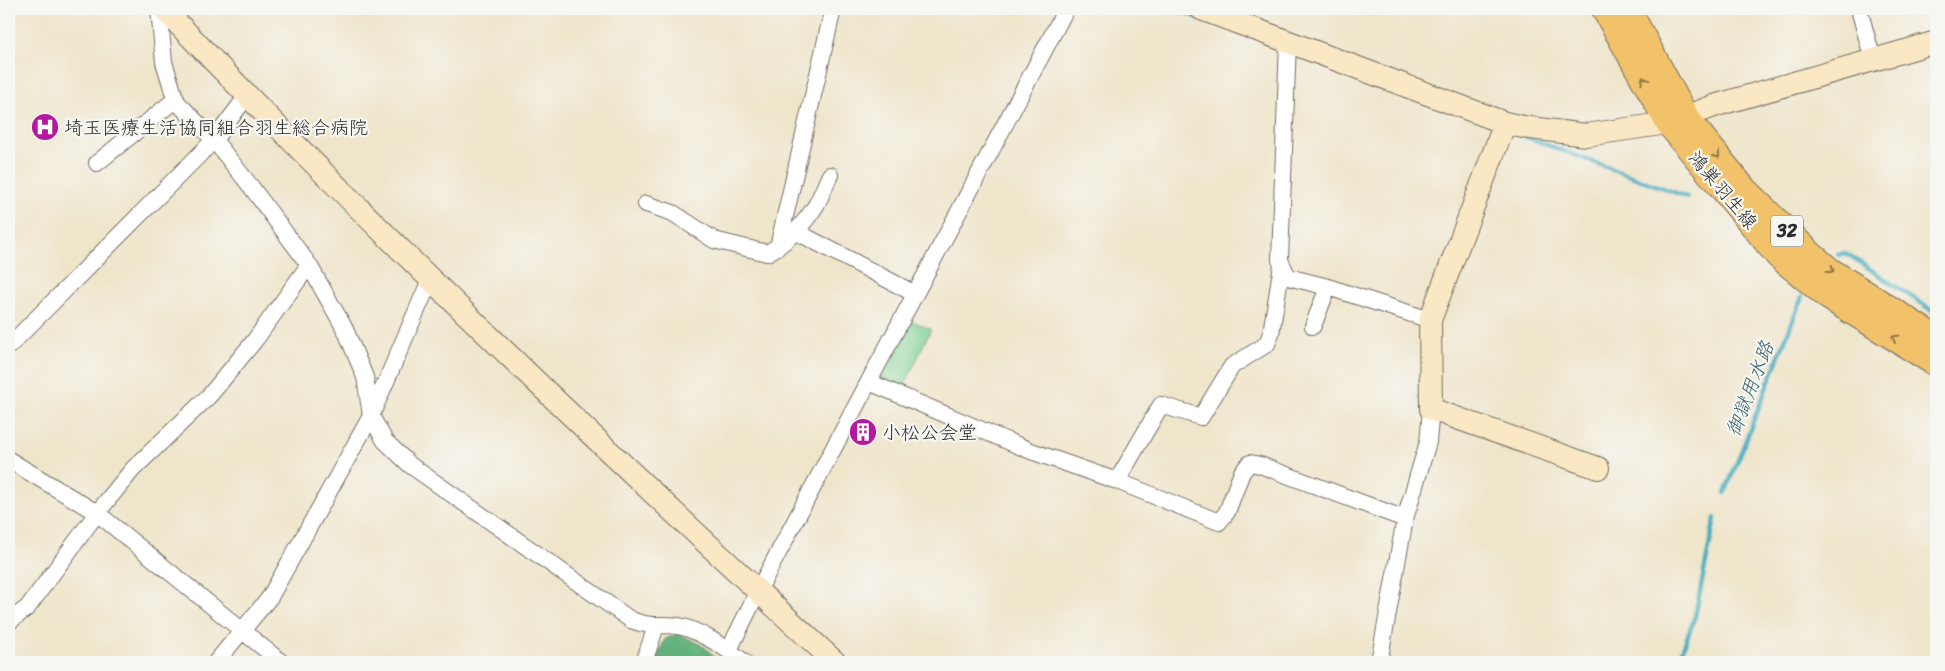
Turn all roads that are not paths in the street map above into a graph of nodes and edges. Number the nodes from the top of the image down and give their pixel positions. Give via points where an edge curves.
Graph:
1 (159, 9) edge
2 (164, 9) edge
3 (833, 9) edge
4 (1066, 9) edge
5 (1201, 9) edge
6 (1604, 9) edge
7 (1628, 9) edge
8 (1859, 9) edge
9 (1288, 41) junction
10 (1936, 42) edge
11 (1872, 60) junction
12 (247, 96) junction
13 (176, 99) junction
14 (1677, 120) junction
15 (1505, 123) junction
16 (214, 140) junction
17 (97, 163) dead end
18 (830, 175) dead end
19 (646, 204) dead end
20 (794, 231) junction
21 (778, 247) junction
22 (309, 265) junction
23 (1282, 265) junction
24 (430, 280) junction
25 (1328, 287) junction
26 (915, 294) junction
27 (1430, 320) junction
28 (1314, 326) dead end
29 (1936, 338) edge
30 (9, 346) edge
31 (1936, 364) edge
32 (869, 382) junction
33 (1431, 409) junction
34 (371, 416) junction
35 (9, 460) edge
36 (1598, 468) dead end
37 (1117, 481) junction
38 (97, 513) junction
39 (1405, 518) junction
40 (758, 591) junction
41 (9, 622) edge
42 (656, 626) junction
43 (242, 631) junction
44 (729, 650) junction
45 (274, 659) edge
46 (216, 662) edge
47 (644, 662) edge
48 (744, 662) edge
49 (835, 662) edge
50 (1379, 662) edge

1 - 13 street via 164,62
2 - 12 street
3 - 21 street
4 - 26 street
5 - 9 street
14 -> 6 main road, 鴻巣羽生線 / 32
7 - 14 main road, 鴻巣羽生線 / 32
8 - 11 street
9 - 15 street
9 - 23 street
10 - 11 street
11 - 14 street via 1717,105
12 - 16 street
12 - 24 street
13 - 16 street
13 - 17 street
14 - 15 street via 1586,135
14 -> 29 main road, 鴻巣羽生線 / 32 via 1831,271
31 -> 14 main road, 鴻巣羽生線 / 32 via 1828,298 1778,256
15 - 27 street
16 - 22 street
16 - 30 street
18 - 20 street via 815,206
19 - 21 street via 674,213 714,240 767,253
20 - 21 street
20 - 26 street
22 - 34 street via 345,329 362,369
22 - 38 street via 210,395 133,468
23 - 25 street via 1288,277
23 - 37 street via 1272,333 1267,344 1232,366 1201,417 1161,405
24 - 34 street
24 - 40 street
25 - 27 street
25 - 28 street
26 - 32 street
27 - 33 street
32 - 37 street via 1031,451
32 - 40 street
33 - 36 street
33 - 39 street via 1428,442
34 - 42 street via 385,441 410,465 631,620
34 - 43 street via 270,597
35 - 38 street
37 - 39 street via 1219,522 1250,463
38 - 41 street via 28,607
38 - 43 street
39 - 50 street
40 - 44 street
40 - 49 street
42 - 44 street via 679,626
42 - 47 street
43 - 45 street
43 - 46 street
44 - 48 street

